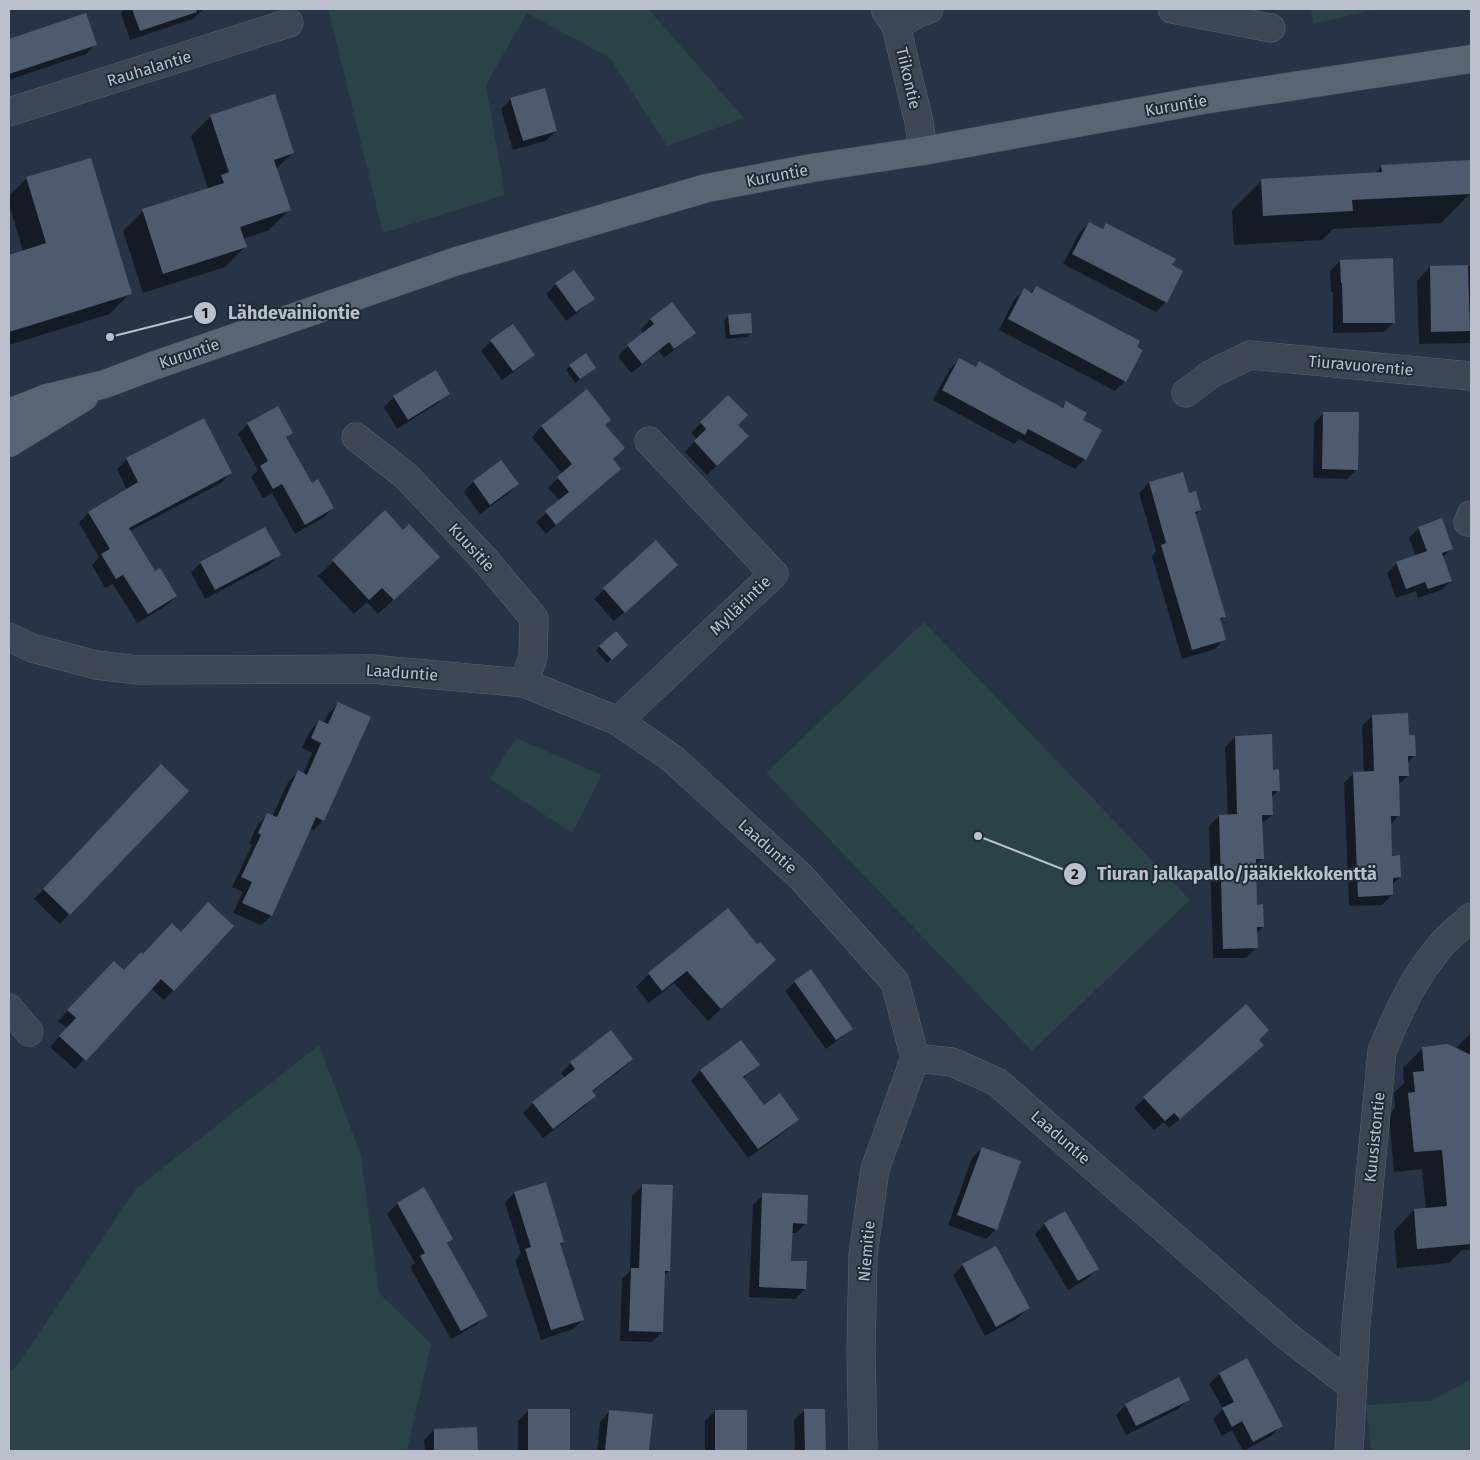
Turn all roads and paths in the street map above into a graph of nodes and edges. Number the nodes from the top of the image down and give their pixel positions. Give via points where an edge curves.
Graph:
1 (929, 9) edge
2 (1172, 9) edge
3 (891, 18) edge
4 (289, 24) dead end
5 (1271, 28) dead end
6 (1471, 59) edge
7 (9, 112) edge
8 (923, 151) junction
9 (1471, 376) edge
10 (105, 384) junction
11 (1186, 393) dead end
12 (9, 413) edge
13 (356, 436) dead end
14 (650, 440) dead end
15 (9, 443) edge
16 (9, 636) edge
17 (524, 683) junction
18 (618, 721) junction
19 (1471, 917) edge
20 (9, 1008) edge
21 (29, 1032) dead end
22 (915, 1058) junction
23 (1352, 1386) junction
24 (863, 1451) edge
25 (1349, 1451) edge

1 - 3 street
2 - 5 street
3 - 8 street, Tiikontie via 919,122
4 - 7 street, Rauhalantie
6 - 8 main road, Kuruntie via 1203,100
8 - 10 main road, Kuruntie via 707,188 457,261
9 - 11 street, Tiuravuorentie via 1250,354 1211,374
10 - 12 main road, Kuruntie via 47,398
10 - 15 main road, Kuruntie
13 - 17 street, Kuusitie via 406,476 486,561 534,618 533,657
14 - 18 street, Myllärintie via 774,574
16 - 17 street, Laaduntie via 32,648 87,662 138,670 371,669
17 - 18 street, Laaduntie
18 - 22 street, Laaduntie via 673,759 801,876 895,982
19 - 23 street, Kuusistontie via 1424,966 1399,1010 1382,1052
20 - 21 street
22 - 23 street, Laaduntie via 952,1062 997,1082 1287,1336
22 - 24 street, Niemitie via 875,1169 863,1255
23 - 25 street, Kuusistontie

